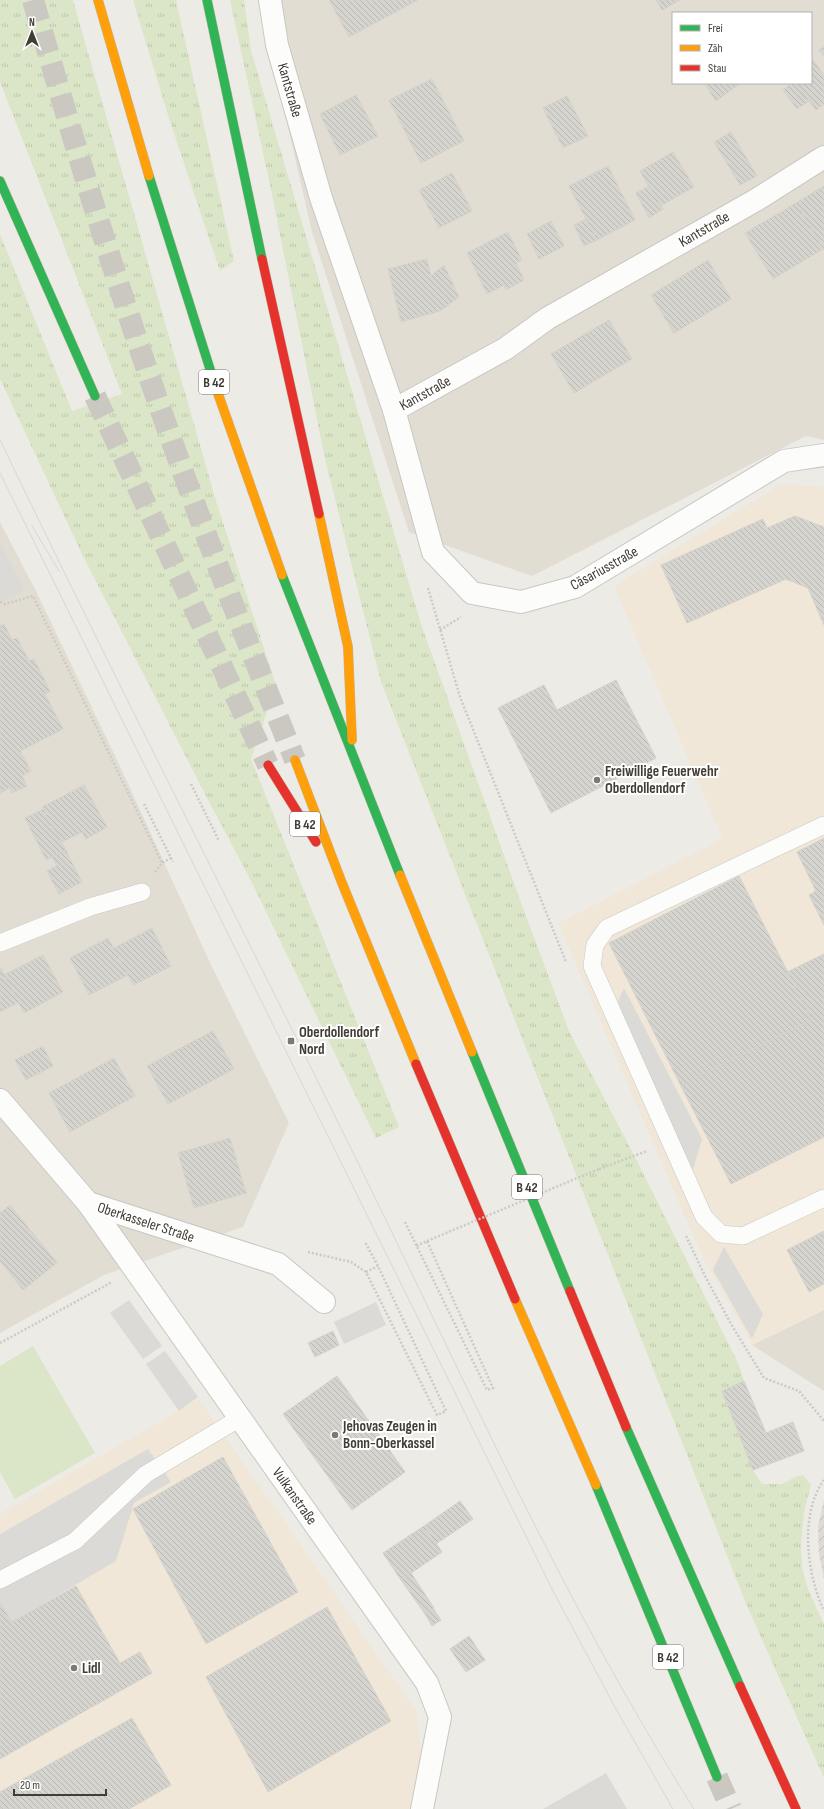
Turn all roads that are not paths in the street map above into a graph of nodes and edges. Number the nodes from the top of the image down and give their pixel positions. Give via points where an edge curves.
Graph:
1 (98, 0) edge
2 (207, 0) edge
3 (270, 0) edge
4 (824, 157) edge
5 (0, 181) edge
6 (95, 396) tunnel mouth
7 (394, 410) junction
8 (824, 456) edge
9 (352, 758) junction
10 (295, 760) tunnel mouth
11 (268, 765) tunnel mouth
12 (824, 825) edge
13 (342, 883) junction
14 (142, 892) dead end
15 (0, 943) edge
16 (0, 1100) edge
17 (824, 1198) edge
18 (88, 1203) junction
19 (324, 1302) dead end
20 (240, 1418) junction
21 (0, 1580) edge
22 (717, 1777) tunnel mouth
23 (422, 1809) edge
24 (796, 1809) edge

1 - 9 highway, B 42 via 168,241 237,450
2 - 9 highway, B 42 via 348,647
3 - 7 street, Kantstraße via 277,45 321,198
4 - 7 street, Kantstraße via 756,200 548,318 505,349
5 - 6 highway
7 - 8 street, Cäsariusstraße via 433,552 472,593 521,602 574,587 784,462
9 - 24 highway, B 42 via 537,1212 685,1564
10 - 13 highway, B 42
11 - 13 highway, B 42
12 - 17 lane via 608,928 595,945 592,966 704,1217 721,1234 743,1236
13 - 22 highway, B 42 via 489,1241 618,1537
14 - 15 lane via 90,906
16 - 18 street, Oberkasseler Straße
18 - 19 street, Oberkasseler Straße via 278,1264
18 - 20 street, Vulkanstraße
20 - 21 lane via 146,1474 75,1541
20 - 23 street, Vulkanstraße via 427,1683 440,1717

